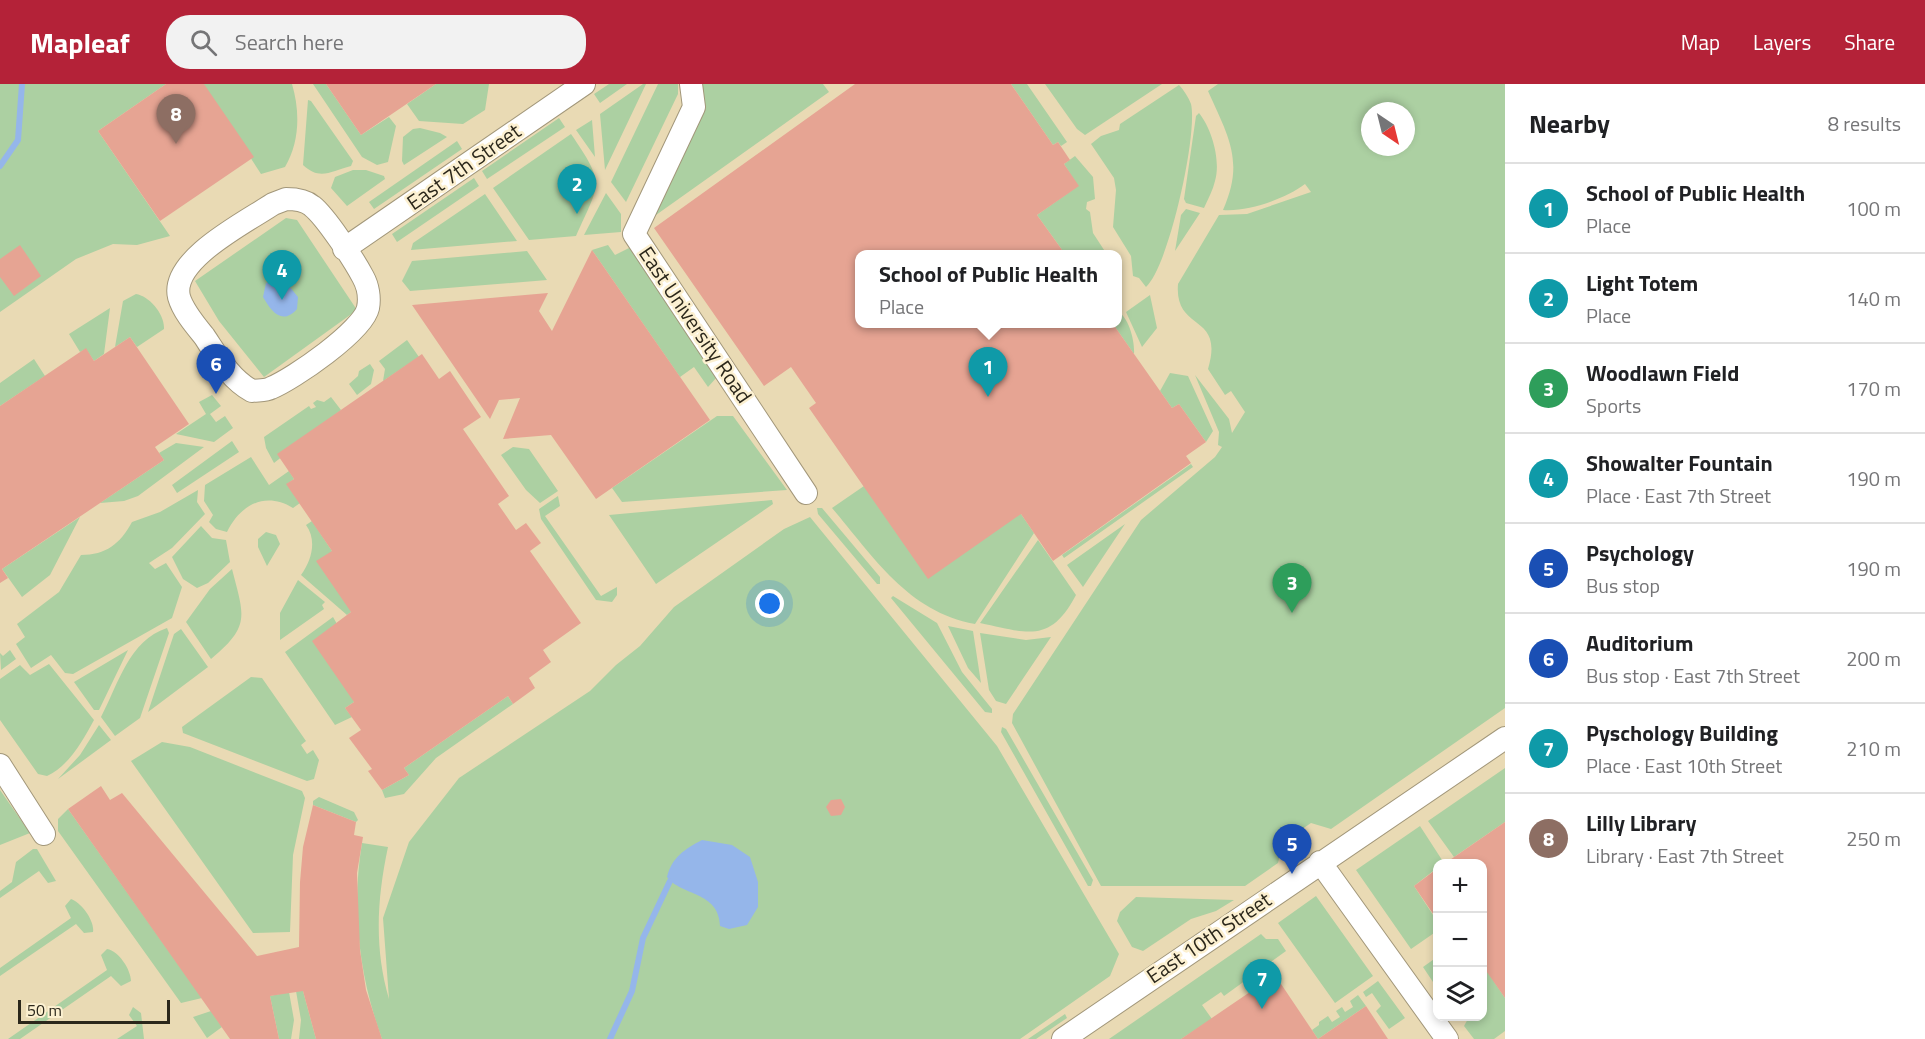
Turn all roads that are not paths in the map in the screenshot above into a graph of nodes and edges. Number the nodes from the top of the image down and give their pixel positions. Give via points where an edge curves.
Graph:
1 (584, 84) edge
2 (691, 84) edge
3 (344, 249) junction
4 (806, 493) dead end
5 (1505, 738) edge
6 (0, 765) edge
7 (44, 834) dead end
8 (1320, 862) junction
9 (1064, 1039) edge
10 (1447, 1039) edge

1 - 3 street, East 7th Street
2 - 4 street, East University Road via 694,107 634,234
3 - 3 street via 310,204 286,199 195,258 178,281 179,297 231,375 252,391 268,390 362,323 369,294
5 - 8 street, East 10th Street
6 - 7 street
8 - 9 street, East 10th Street
8 - 10 street

